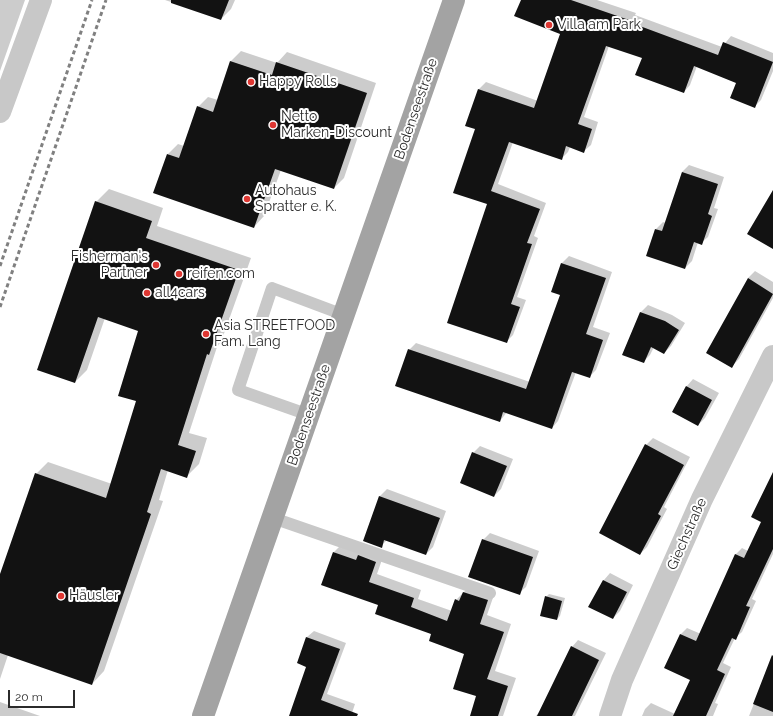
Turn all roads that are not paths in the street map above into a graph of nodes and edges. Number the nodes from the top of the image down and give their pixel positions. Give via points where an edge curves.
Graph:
1 (41, 0) edge
2 (454, 0) edge
3 (0, 112) edge
4 (344, 315) junction
5 (773, 356) edge
6 (309, 415) junction
7 (273, 518) junction
8 (490, 593) dead end
9 (203, 716) edge
10 (610, 716) edge

1 - 3 street
2 - 4 main road, Bodenseestraße
4 - 6 main road, Bodenseestraße
4 - 6 lane via 272,288 238,390
5 - 10 street, Giechstraße via 702,499 622,680
6 - 7 main road, Bodenseestraße
7 - 8 lane
7 - 9 main road, Bodenseestraße

